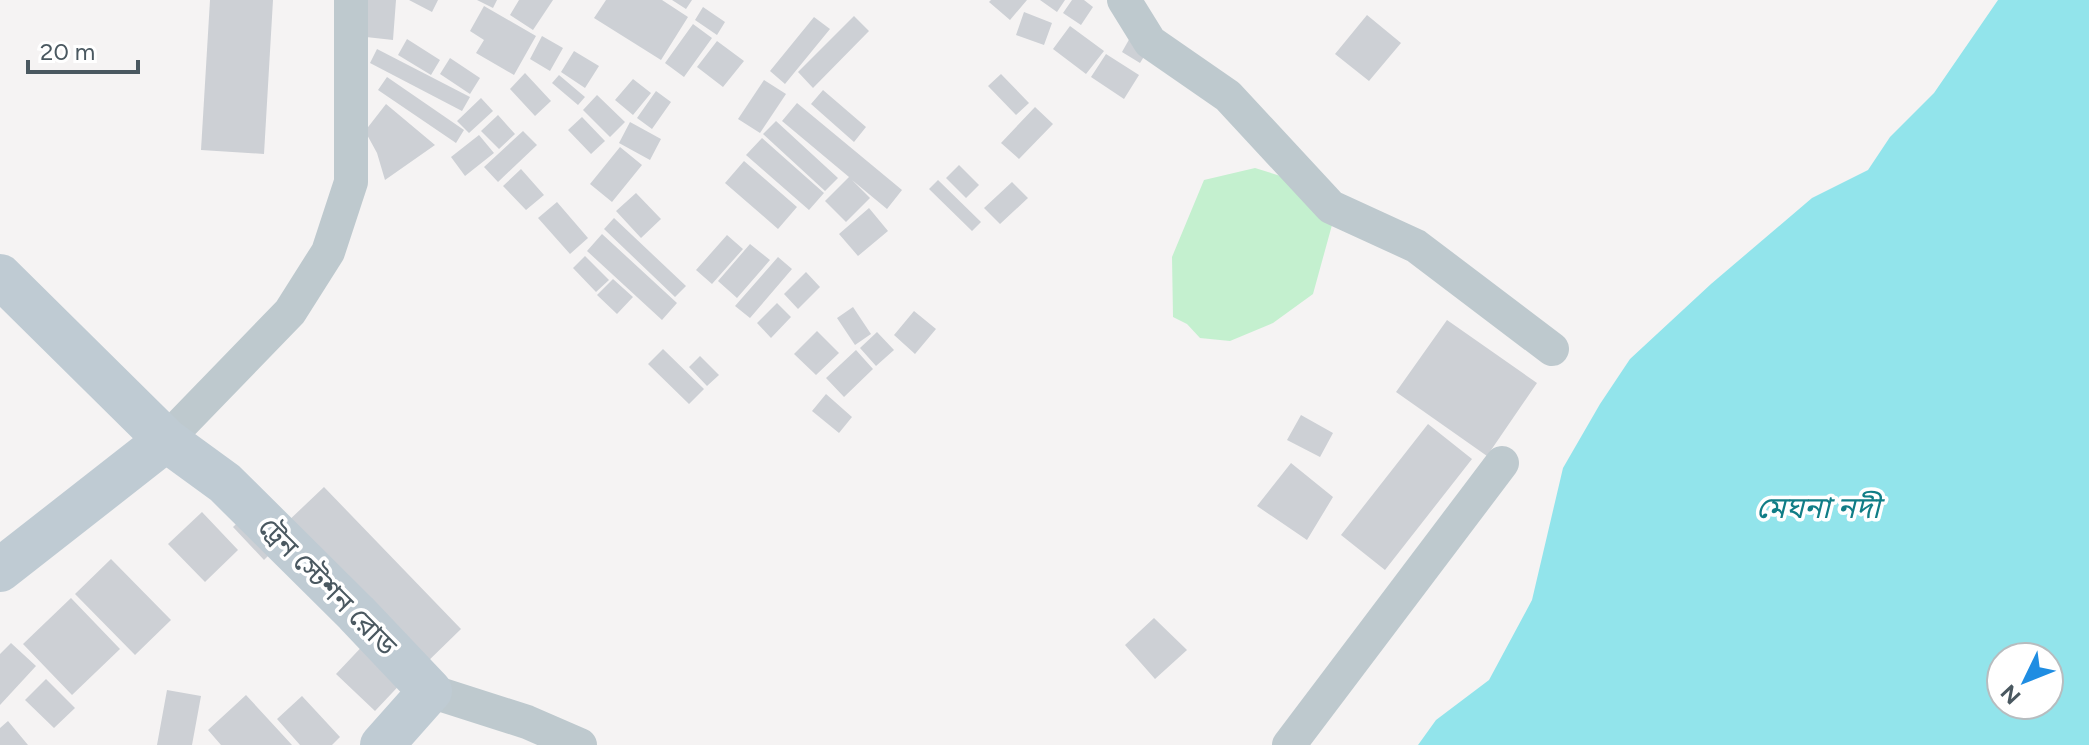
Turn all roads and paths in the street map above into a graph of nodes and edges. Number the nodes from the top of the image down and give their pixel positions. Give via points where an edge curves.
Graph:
1 (351, 0) edge
2 (1124, 0) edge
3 (0, 276) edge
4 (1552, 349) dead end
5 (166, 440) junction
6 (1502, 463) dead end
7 (0, 570) edge
8 (430, 691) junction
9 (382, 745) edge
10 (580, 745) edge
11 (1289, 745) edge

1 - 5 street via 351,182 328,252 290,312
2 - 4 street via 1150,42 1228,96 1331,207 1416,246
3 - 5 street, ট্রেন স্টেশন রোড
5 - 7 street
5 - 8 street, ট্রেন স্টেশন রোড via 225,483
6 - 11 street
8 - 9 street
8 - 10 street

